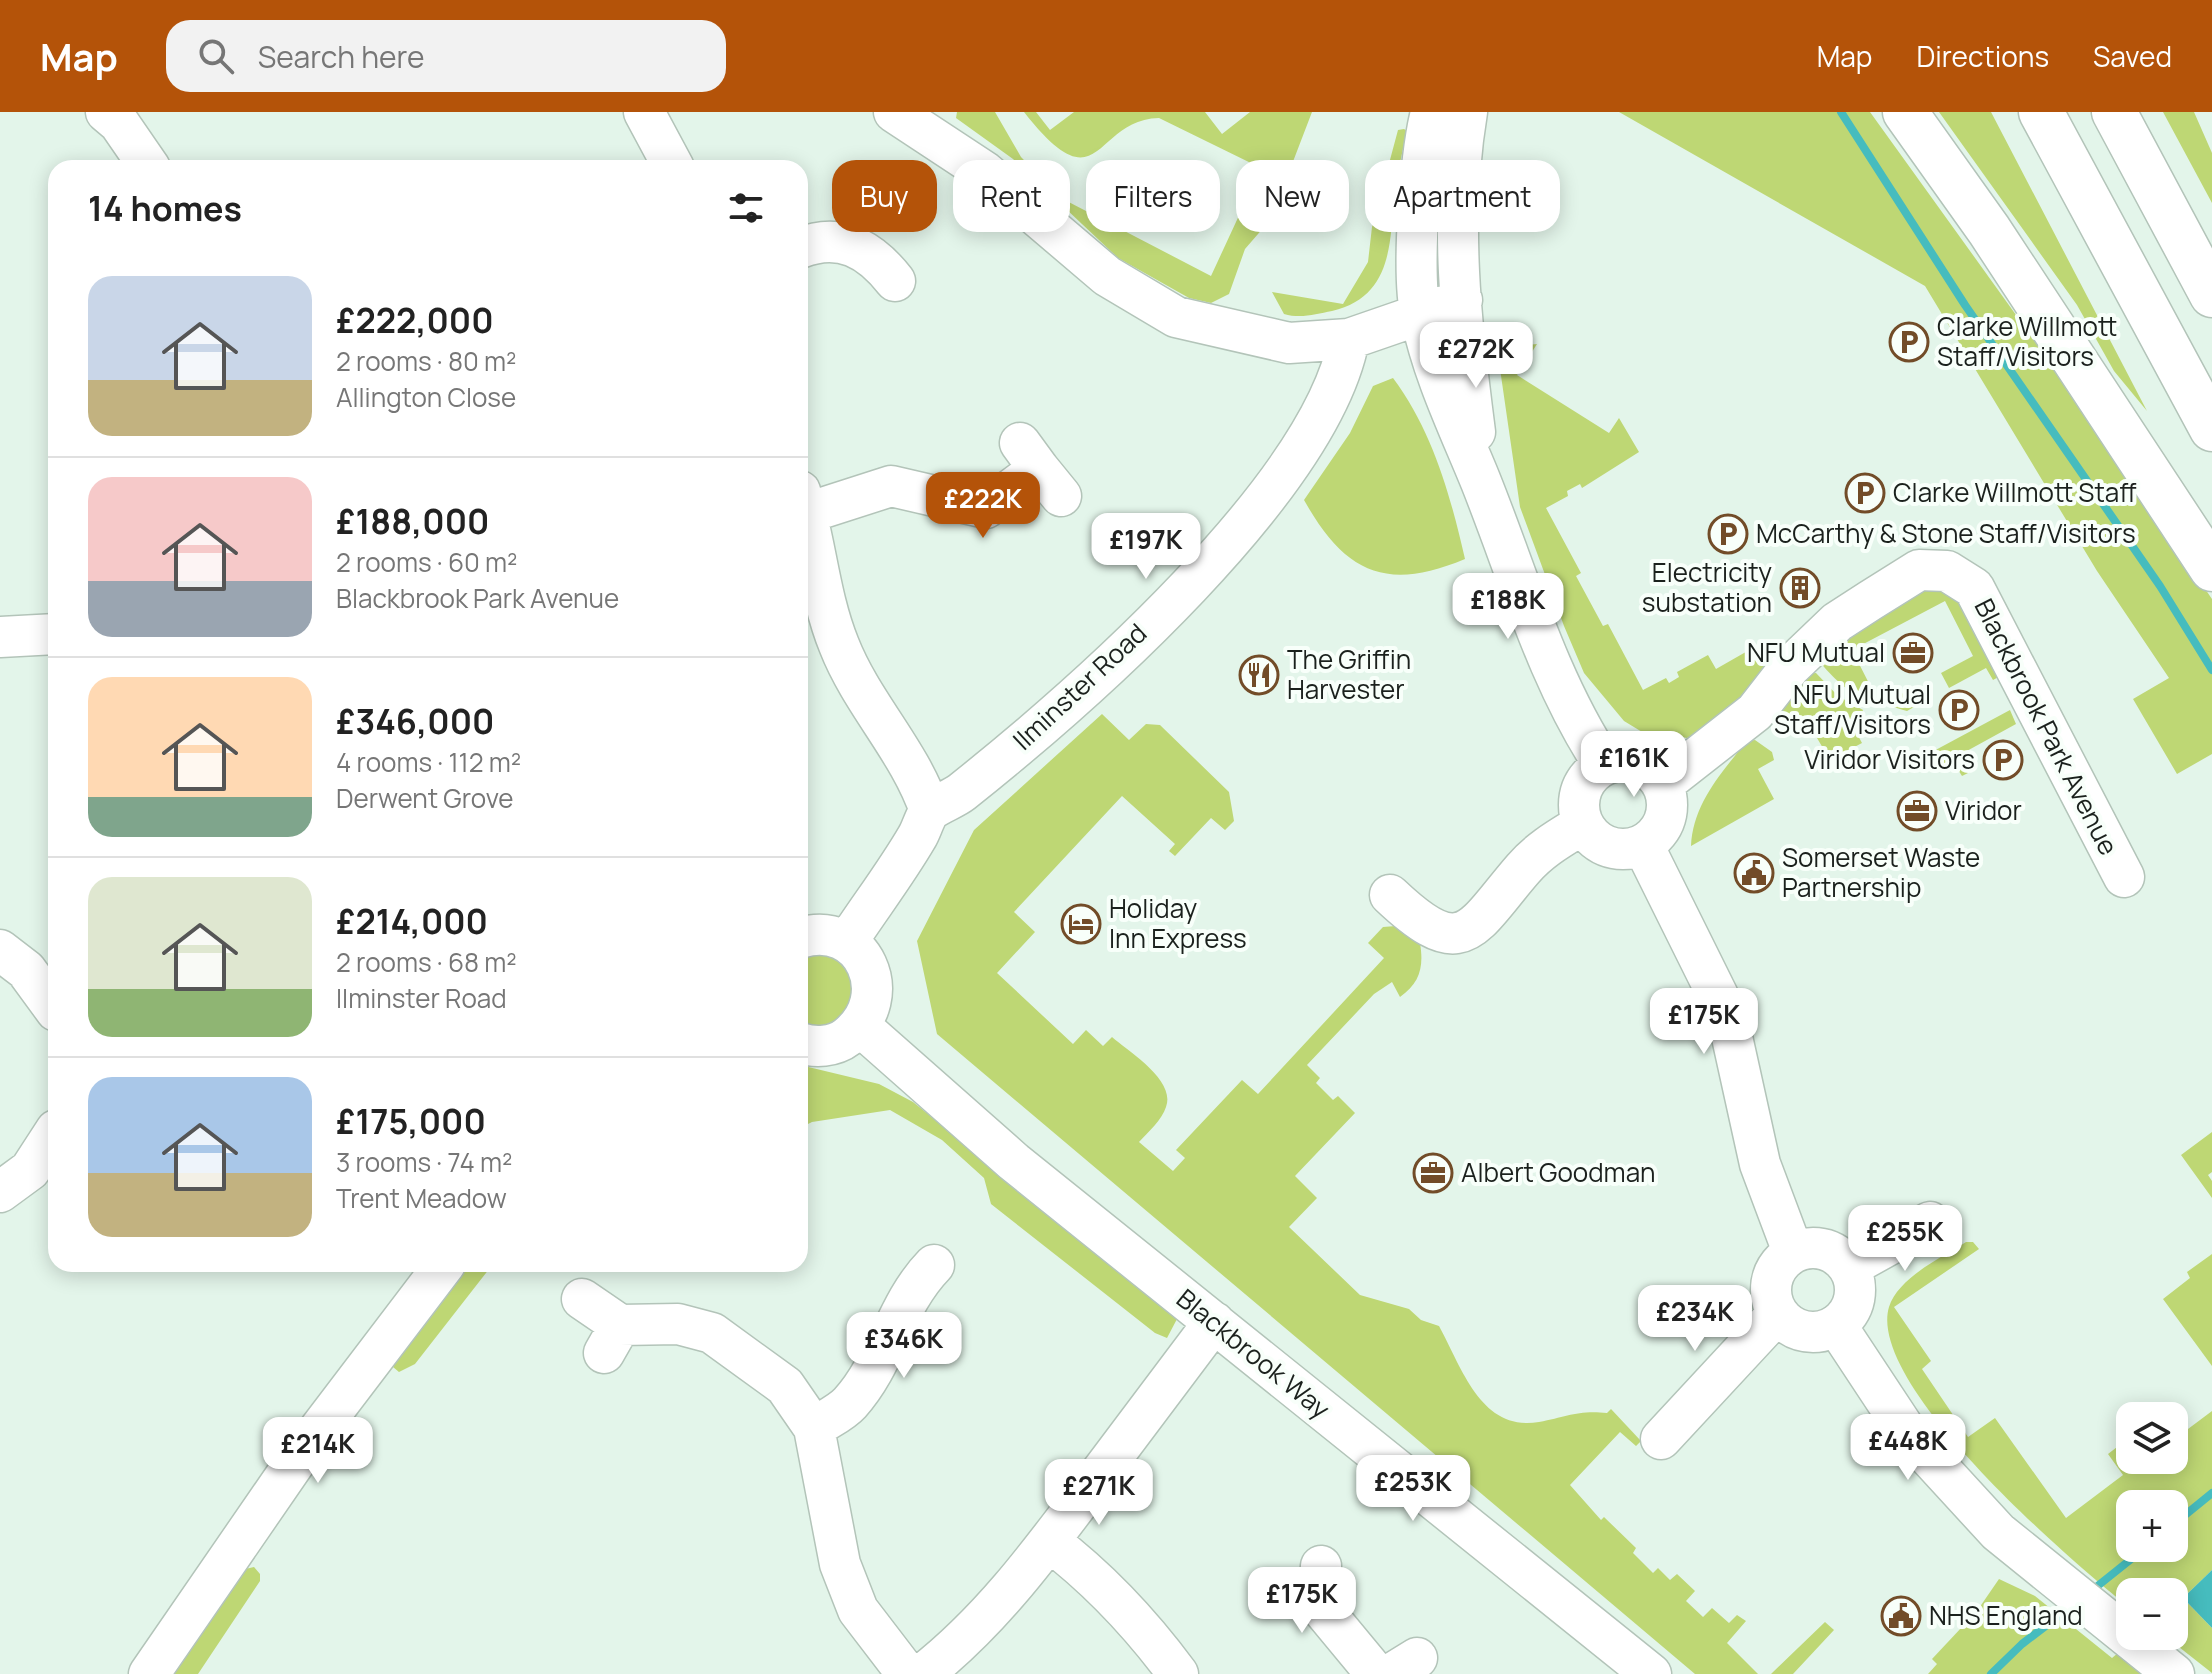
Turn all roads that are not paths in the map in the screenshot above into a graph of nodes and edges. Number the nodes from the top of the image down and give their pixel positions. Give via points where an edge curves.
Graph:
1 (106, 112) edge
2 (644, 112) edge
3 (1431, 112) edge
4 (1467, 112) edge
5 (1905, 112) edge
6 (2041, 112) edge
7 (2114, 112) edge
8 (912, 117) edge
9 (144, 160) edge
10 (670, 160) edge
11 (808, 246) edge
12 (895, 281) dead end
13 (2212, 295) edge
14 (1462, 300) junction
15 (1420, 314) junction
16 (1349, 339) junction
17 (2212, 429) edge
18 (1040, 469) dead end
19 (1481, 483) junction
20 (808, 501) edge
21 (808, 522) edge
22 (2212, 569) edge
23 (48, 634) edge
24 (0, 637) edge
25 (1604, 765) junction
26 (1663, 784) junction
27 (930, 811) junction
28 (1583, 824) junction
29 (1643, 845) junction
30 (2124, 877) dead end
31 (1390, 895) dead end
32 (808, 937) edge
33 (847, 942) junction
34 (0, 950) edge
35 (48, 1000) edge
36 (860, 1026) junction
37 (808, 1044) edge
38 (48, 1142) edge
39 (0, 1192) edge
40 (1930, 1222) dead end
41 (1793, 1252) junction
42 (1849, 1267) junction
43 (439, 1272) edge
44 (916, 1273) dead end
45 (582, 1299) dead end
46 (1777, 1314) junction
47 (1214, 1322) junction
48 (1836, 1325) junction
49 (814, 1428) junction
50 (1661, 1439) dead end
51 (1049, 1541) junction
52 (1312, 1594) dead end
53 (149, 1674) edge
54 (907, 1674) edge
55 (923, 1674) edge
56 (1178, 1674) edge
57 (1376, 1674) edge
58 (1651, 1674) edge
59 (2174, 1674) edge

1 - 9 street
2 - 10 street
3 - 15 street via 1420,207
4 - 14 street via 1458,170 1456,242
5 - 22 highway
6 - 17 highway
7 - 13 highway
8 - 16 street via 1107,276 1154,307 1207,326 1289,343
11 - 12 street via 843,241 865,250
14 - 15 street
14 - 19 street
15 - 16 street
15 - 19 street via 1441,387
16 - 27 street, Ilminster Road via 1302,451 1205,568 1086,686 961,793
18 - 20 street via 986,508 891,486
19 - 25 street via 1572,711
21 - 27 street via 839,645
23 - 24 street
25 - 26 street via 1637,762
25 - 28 street via 1584,784 1579,797
26 - 29 street via 1668,812 1655,837
26 - 30 street, Blackbrook Park Avenue via 1755,712 1790,667 1837,622 1919,570 1947,571 1974,588
27 - 33 street
28 - 29 street via 1609,847
28 - 31 street via 1537,854 1481,922 1464,933 1431,929
29 - 41 street via 1718,996 1760,1164
32 - 33 street
33 - 36 street via 865,959 872,975 874,994
34 - 35 street via 26,970
36 - 37 street via 841,1041
36 - 47 street, Blackbrook Way via 1014,1162
38 - 39 street via 30,1170
40 - 42 street
41 - 42 street via 1830,1250
41 - 46 street via 1781,1261 1770,1287
42 - 48 street via 1854,1299
43 - 53 street via 302,1452
44 - 49 street via 871,1375 848,1406
45 - 49 street via 612,1339 678,1324 712,1333 785,1386
46 - 48 street via 1804,1332
46 - 50 street
47 - 51 street
47 - 58 street, Blackbrook Way
48 - 59 street via 1908,1434 1998,1532
49 - 54 street via 840,1564 858,1610
51 - 55 street via 953,1651
51 - 56 street via 1105,1588
52 - 57 street

